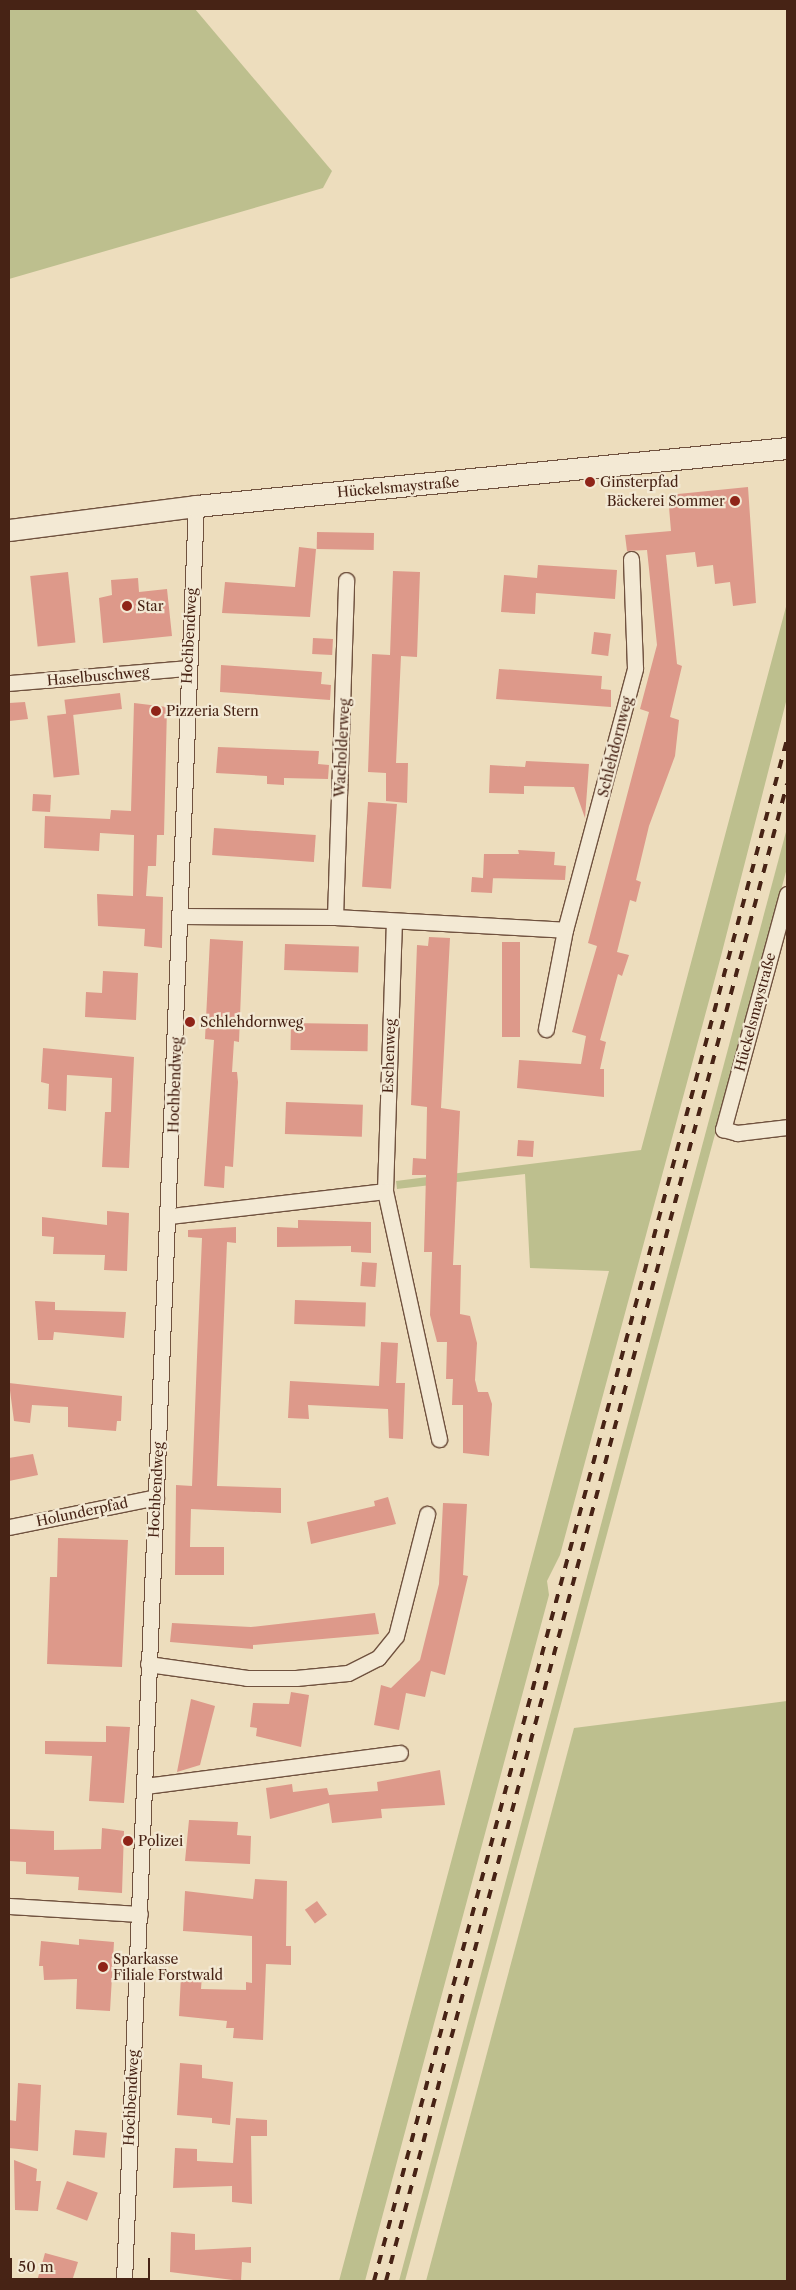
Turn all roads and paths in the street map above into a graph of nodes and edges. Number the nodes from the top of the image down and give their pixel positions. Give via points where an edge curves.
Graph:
1 (787, 448) edge
2 (196, 506) junction
3 (9, 530) edge
4 (631, 559) dead end
5 (346, 580) dead end
6 (187, 668) junction
7 (9, 683) edge
8 (787, 894) edge
9 (182, 916) junction
10 (335, 917) junction
11 (394, 921) junction
12 (565, 930) junction
13 (546, 1029) dead end
14 (787, 1127) edge
15 (385, 1191) junction
16 (170, 1216) junction
17 (438, 1439) dead end
18 (156, 1497) junction
19 (427, 1514) dead end
20 (9, 1527) edge
21 (148, 1664) junction
22 (400, 1753) dead end
23 (145, 1786) junction
24 (9, 1906) edge
25 (140, 1914) junction
26 (124, 2281) edge

1 - 2 main road, Hückelsmaystraße
2 - 3 main road, Hückelsmaystraße
2 - 6 street, Hochbendweg
4 - 12 street, Schlehdornweg via 635,668
5 - 10 street, Wacholderweg
6 - 7 street, Haselbuschweg
6 - 9 street, Hochbendweg
8 - 14 street, Hückelsmaystraße via 723,1129 737,1133
9 - 10 street
9 - 16 street, Hochbendweg
10 - 11 street
11 - 12 street
11 - 15 street, Eschenweg
12 - 13 street, Schlehdornweg
15 - 16 street
15 - 17 street, Eschenweg
16 - 18 street, Hochbendweg
18 - 20 street, Holunderpfad
18 - 21 street, Hochbendweg
19 - 21 street via 396,1636 378,1658 348,1673 296,1678 238,1678
21 - 23 street, Hochbendweg
22 - 23 street
23 - 25 street, Hochbendweg
24 - 25 street
25 - 26 street, Hochbendweg

